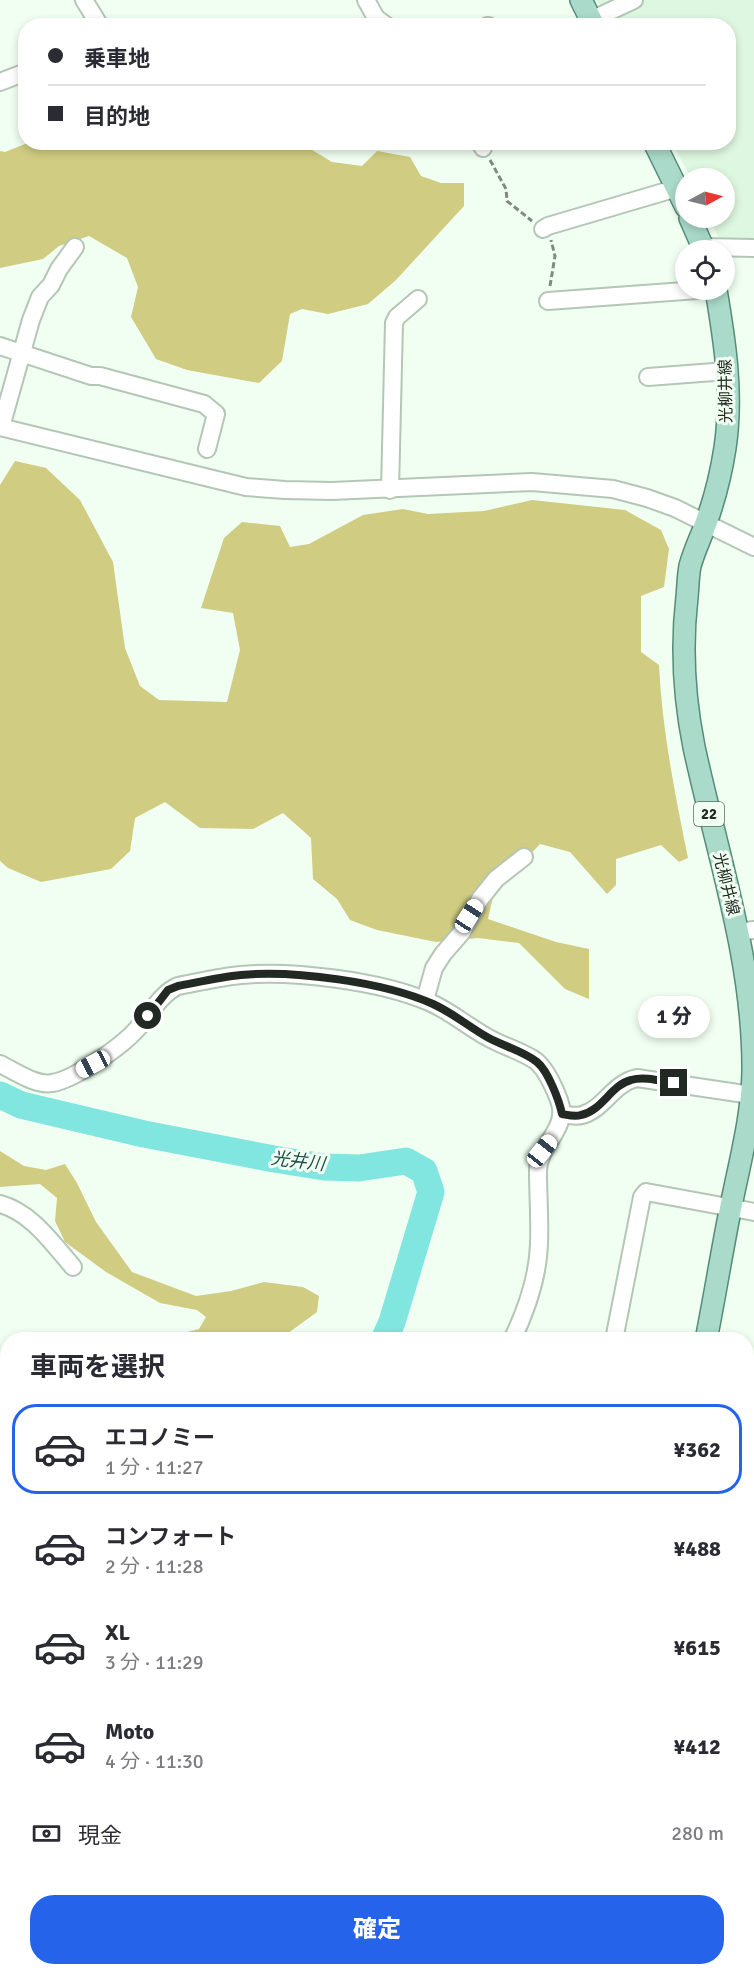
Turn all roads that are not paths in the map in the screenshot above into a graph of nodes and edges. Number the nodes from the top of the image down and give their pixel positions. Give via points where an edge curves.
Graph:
1 (84, 0) edge
2 (366, 0) edge
3 (581, 0) edge
4 (634, 0) edge
5 (95, 18) edge
6 (376, 18) edge
7 (590, 18) edge
8 (601, 18) edge
9 (18, 75) edge
10 (0, 82) edge
11 (658, 150) edge
12 (675, 184) edge
13 (675, 189) edge
14 (543, 229) road end
15 (75, 247) dead end
16 (735, 248) edge
17 (754, 248) edge
18 (675, 292) edge
19 (418, 298) dead end
20 (718, 300) edge
21 (548, 301) road end
22 (0, 346) edge
23 (22, 353) junction
24 (727, 371) junction
25 (648, 377) dead end
26 (1, 427) edge
27 (207, 449) dead end
28 (390, 490) junction
29 (706, 524) junction
30 (753, 544) edge
31 (524, 857) dead end
32 (746, 931) edge
33 (425, 1000) junction
34 (0, 1064) edge
35 (751, 1095) junction
36 (562, 1114) junction
37 (0, 1204) edge
38 (730, 1209) junction
39 (754, 1212) edge
40 (73, 1267) dead end
41 (515, 1332) edge
42 (616, 1332) edge
43 (707, 1332) edge

1 - 5 street
2 - 6 street
3 - 7 main road
4 - 8 street
9 - 10 street
11 - 12 main road
13 - 14 street
15 - 23 street via 40,297
16 - 17 street
18 - 21 street
19 - 28 street via 394,323
20 - 24 main road, 光柳井線 / 22
22 - 23 street
23 - 26 street
23 - 27 street via 91,376 204,404 216,414
24 - 25 street
24 - 29 main road, 光柳井線 / 22 via 725,445 718,489
26 - 28 street via 246,487
28 - 29 street via 532,482 576,485 647,498
29 - 30 street
29 - 32 main road, 光柳井線 / 22 via 690,565 682,659 694,747
31 - 33 street via 496,879 480,899 462,932 434,968
32 - 35 main road, 光柳井線 / 22 via 753,1032
33 - 34 street via 393,989 343,980 239,975 168,990 118,1048 64,1080 38,1082
33 - 36 street via 536,1061 560,1101
35 - 36 street via 637,1078 628,1080 582,1115
35 - 38 main road, 光柳井線 / 22
36 - 41 street via 558,1130 542,1151 537,1167 537,1257
37 - 40 street via 39,1228
38 - 39 street
38 - 42 street via 646,1192
38 - 43 main road, 光柳井線 / 22

